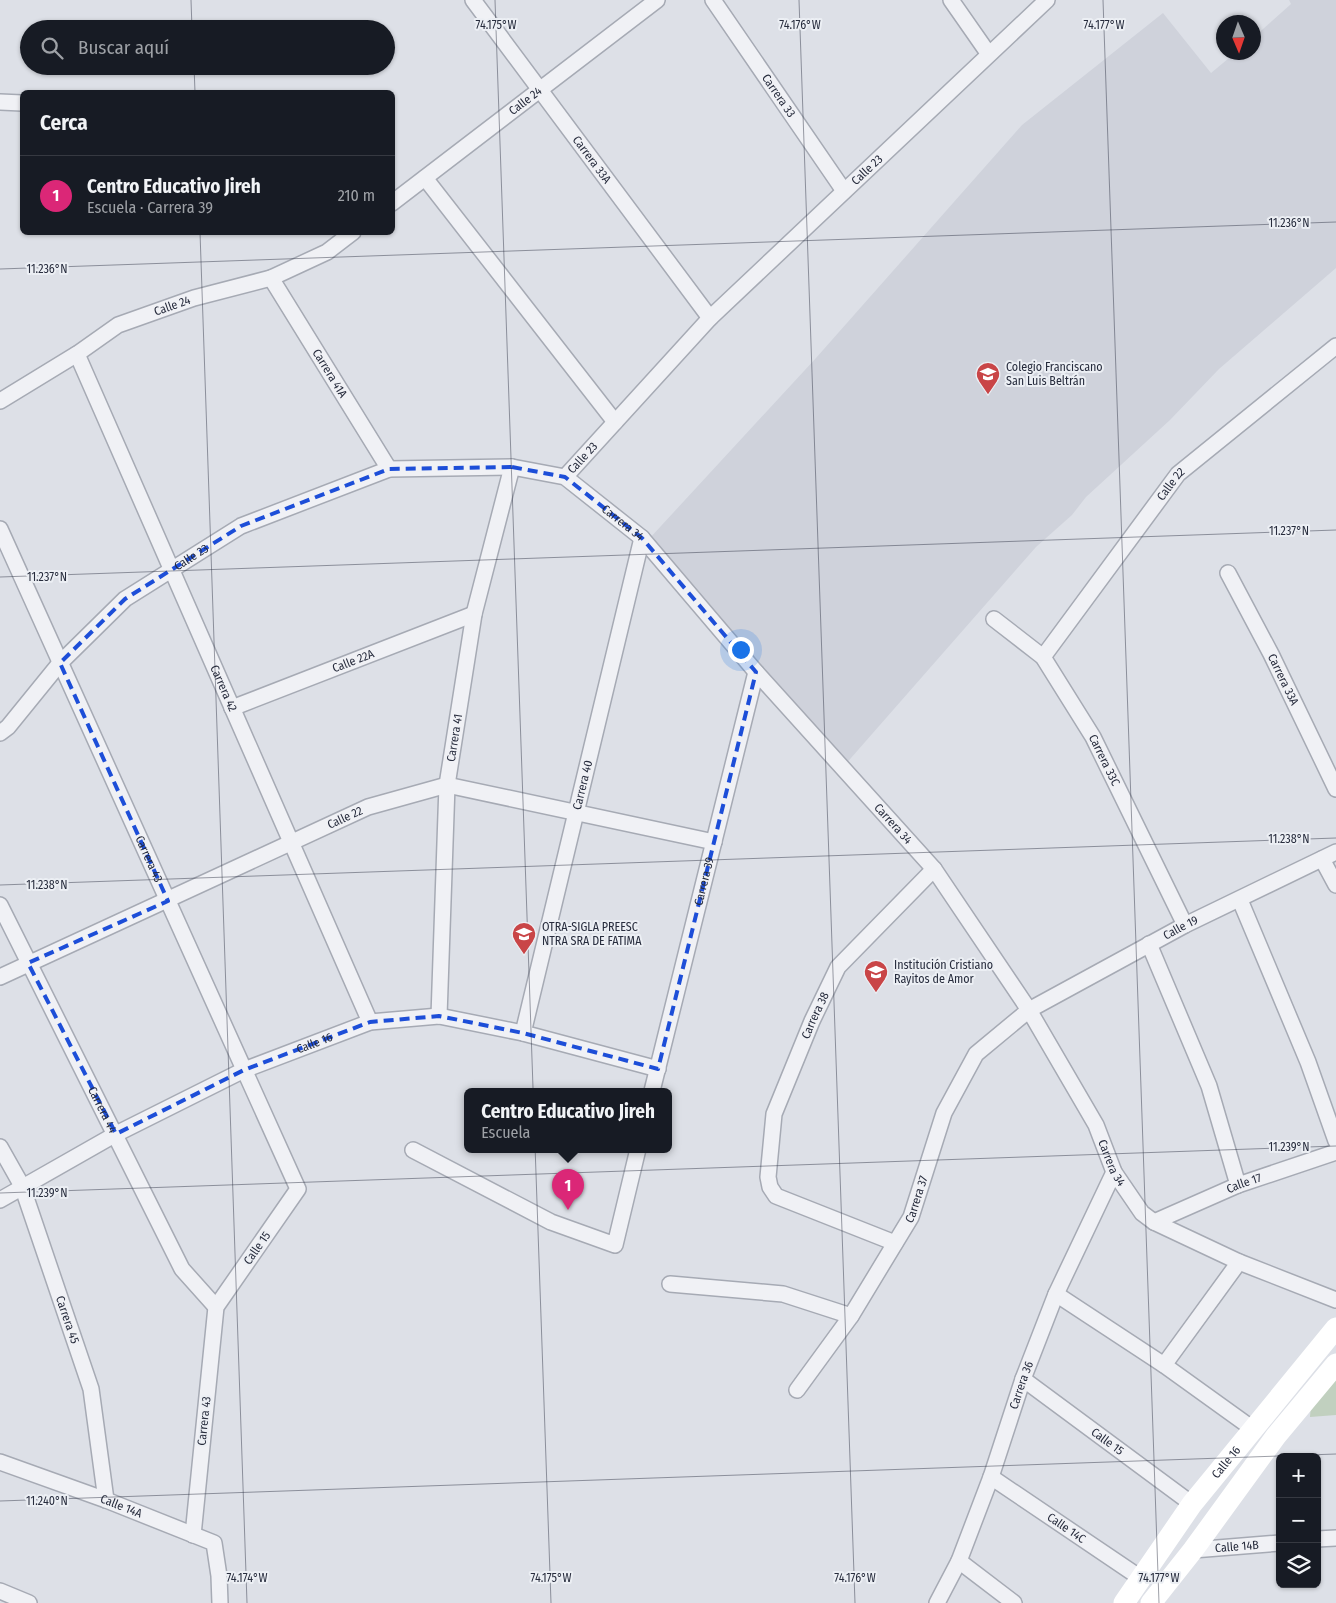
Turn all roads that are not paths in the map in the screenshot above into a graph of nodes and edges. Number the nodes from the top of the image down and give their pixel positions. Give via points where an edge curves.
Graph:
1 (473, 0) edge
2 (658, 0) edge
3 (713, 0) edge
4 (951, 0) edge
5 (1047, 0) edge
6 (988, 53) junction
7 (540, 92) junction
8 (0, 102) edge
9 (20, 103) edge
10 (425, 178) junction
11 (844, 191) junction
12 (395, 201) edge
13 (349, 235) edge
14 (271, 278) junction
15 (710, 318) junction
16 (1336, 346) edge
17 (77, 354) junction
18 (0, 401) edge
19 (615, 422) junction
20 (512, 467) junction
21 (389, 469) junction
22 (565, 477) junction
23 (0, 529) edge
24 (642, 538) junction
25 (172, 570) junction
26 (1228, 573) dead end
27 (474, 614) junction
28 (994, 620) dead end
29 (1043, 657) junction
30 (60, 664) junction
31 (756, 672) junction
32 (232, 708) junction
33 (0, 733) edge
34 (447, 785) junction
35 (1336, 789) edge
36 (576, 813) junction
37 (291, 841) junction
38 (714, 842) junction
39 (1336, 852) edge
40 (1322, 859) junction
41 (934, 868) junction
42 (1336, 885) edge
43 (1240, 900) junction
44 (168, 901) junction
45 (0, 905) edge
46 (1185, 925) junction
47 (1149, 944) junction
48 (28, 963) junction
49 (0, 976) edge
50 (1029, 1010) junction
51 (439, 1016) junction
52 (370, 1022) junction
53 (523, 1033) junction
54 (658, 1069) junction
55 (244, 1070) junction
56 (653, 1088) edge
57 (116, 1134) junction
58 (1336, 1141) edge
59 (0, 1147) edge
60 (412, 1150) dead end
61 (1336, 1152) edge
62 (637, 1153) edge
63 (1114, 1172) junction
64 (1238, 1185) junction
65 (22, 1186) junction
66 (298, 1190) joint
67 (0, 1200) edge
68 (1154, 1222) junction
69 (895, 1243) junction
70 (1239, 1262) junction
71 (670, 1284) dead end
72 (1056, 1294) junction
73 (1336, 1300) edge
74 (216, 1308) junction
75 (851, 1316) junction
76 (1336, 1328) edge
77 (1336, 1364) edge
78 (1164, 1365) junction
79 (1023, 1379) junction
80 (797, 1390) dead end
81 (1252, 1429) junction
82 (0, 1462) edge
83 (991, 1477) junction
84 (106, 1500) junction
85 (1192, 1504) junction
86 (193, 1535) junction
87 (1336, 1538) edge
88 (1321, 1539) edge
89 (1276, 1543) edge
90 (1193, 1550) junction
91 (959, 1561) junction
92 (1142, 1579) junction
93 (0, 1590) edge
94 (29, 1603) edge
95 (220, 1603) edge
96 (937, 1603) edge
97 (1014, 1603) edge
98 (1124, 1603) edge
99 (1151, 1603) edge

1 - 7 street, Carrera 33A
2 - 7 street, Calle 24
3 - 11 street, Carrera 33
4 - 6 street
5 - 6 street, Calle 23
6 - 11 street, Calle 23
7 - 10 street, Calle 24
7 - 15 street, Carrera 33A
8 - 9 street
10 - 12 street, Calle 24
10 - 19 street
11 - 15 street, Calle 23
13 - 14 street, Calle 24 via 327,252
14 - 17 street, Calle 24 via 194,298 118,324
14 - 21 street, Carrera 41A
15 - 19 street, Calle 23
16 - 29 street, Calle 22 via 1178,474
17 - 18 street, Calle 24
17 - 25 street, Carrera 42
19 - 22 street, Calle 23
20 - 21 street, Calle 23
20 - 22 street, Calle 23
20 - 27 street, Carrera 41
21 - 25 street, Calle 23 via 241,526
22 - 24 street, Carrera 34
23 - 30 street, Carrera 43
24 - 31 street, Carrera 34
24 - 36 street, Carrera 40
25 - 30 street, Calle 23 via 125,599
25 - 32 street, Carrera 42
26 - 35 street, Carrera 33A
27 - 32 street, Calle 22A
27 - 34 street, Carrera 41
28 - 29 street, Carrera 33C
29 - 46 street, Carrera 33C via 1093,737
30 - 33 street, Calle 23
30 - 44 street, Carrera 43
31 - 38 street, Carrera 39
31 - 41 street, Carrera 34
32 - 37 street, Carrera 42
34 - 36 street, Calle 22
34 - 37 street, Calle 22 via 368,807
34 - 51 street, Carrera 41
36 - 38 street, Calle 22
36 - 53 street, Carrera 40
37 - 44 street, Calle 22
37 - 52 street, Carrera 42
38 - 54 street, Carrera 39
39 - 40 street, Calle 19
40 - 42 street
40 - 43 street, Calle 19
41 - 50 street, Carrera 34
41 - 69 street, Carrera 38 via 838,967 774,1114 768,1177 776,1196
43 - 46 street, Calle 19
43 - 58 street via 1308,1062
44 - 48 street, Calle 22
44 - 55 street, Carrera 43
45 - 48 street, Carrera 44
46 - 47 street, Calle 19
47 - 50 street, Calle 19
47 - 64 street via 1209,1086
48 - 49 street, Calle 22
48 - 57 street, Carrera 44
50 - 63 street, Carrera 34 via 1096,1125
50 - 69 street, Carrera 37 via 976,1054 944,1113 911,1217
51 - 52 street, Calle 16
51 - 53 street, Calle 16
52 - 55 street, Calle 16
53 - 54 street, Calle 16
54 - 56 street, Carrera 39
55 - 57 street, Calle 16
55 - 66 street, Carrera 43
57 - 65 street, Calle 16
57 - 74 street, Carrera 44 via 182,1269
59 - 65 street, Carrera 45
60 - 62 street via 551,1222 615,1245
61 - 64 street, Calle 17
63 - 68 street, Carrera 34 via 1142,1213
63 - 72 street, Carrera 36
64 - 68 street, Calle 17
65 - 67 street, Calle 16
65 - 84 street, Carrera 45 via 91,1390
66 - 74 street, Calle 15
68 - 70 street
69 - 75 street, Carrera 37
70 - 73 street
70 - 78 street
71 - 75 street via 783,1294
72 - 78 street
72 - 79 street, Carrera 36
74 - 86 street, Carrera 43
75 - 80 street, Carrera 37
76 - 81 street, Calle 16
77 - 90 street, Calle 16 via 1276,1436
78 - 81 street
79 - 83 street, Carrera 36
79 - 85 street, Calle 15
81 - 85 street, Calle 16
82 - 84 street, Calle 14A
83 - 91 street, Carrera 36
83 - 92 street, Calle 14C
84 - 86 street, Calle 14A
85 - 92 street, Calle 16
86 - 95 street, Calle 14A via 214,1543
87 - 88 street
89 - 90 street, Calle 14B
90 - 99 street, Calle 16
91 - 96 street, Carrera 36
91 - 97 street
92 - 98 street, Calle 16
93 - 94 street

